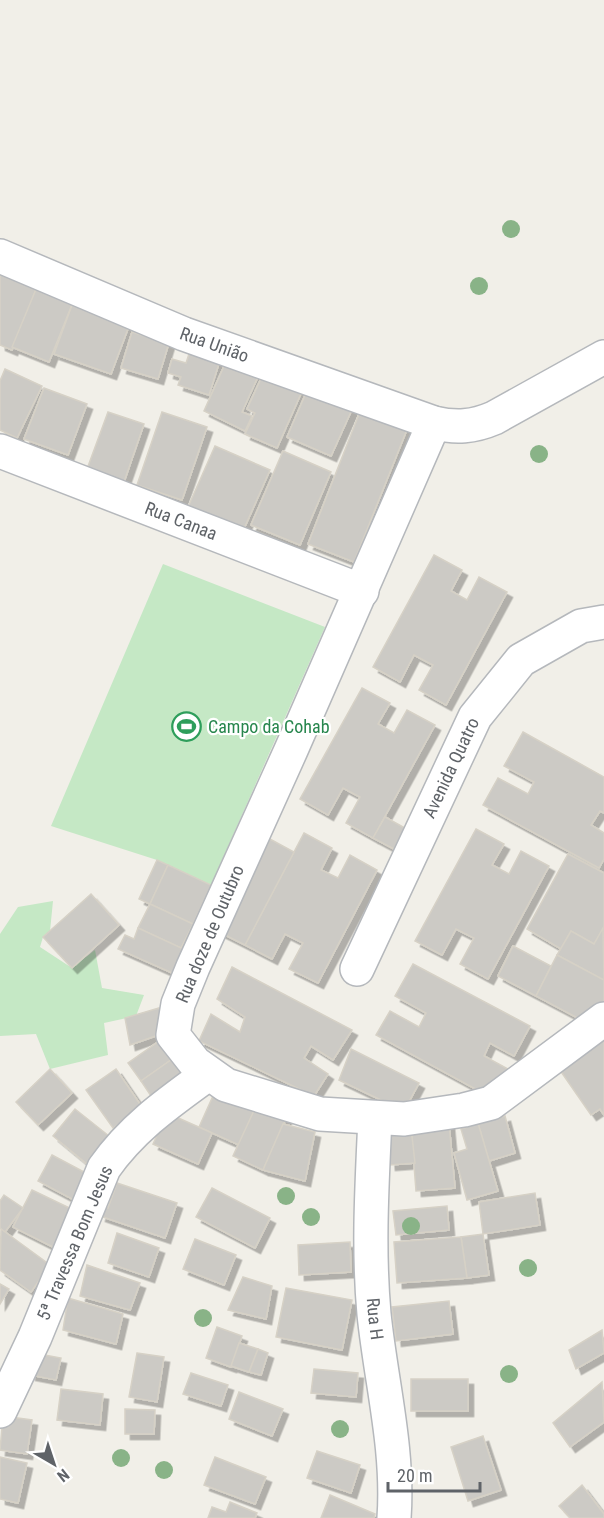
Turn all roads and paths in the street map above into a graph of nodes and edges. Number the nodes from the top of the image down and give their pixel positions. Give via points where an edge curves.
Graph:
1 (0, 256) edge
2 (604, 357) edge
3 (434, 423) junction
4 (0, 451) edge
5 (362, 591) junction
6 (604, 622) edge
7 (357, 969) dead end
8 (604, 1019) edge
9 (208, 1074) junction
10 (375, 1118) junction
11 (0, 1411) edge
12 (394, 1518) edge

1 - 3 street, Rua União via 184,334
2 - 3 street, Rua União via 478,425 454,427
3 - 5 street, Rua doze de Outubro
4 - 5 street, Rua Canaa
5 - 9 street, Rua doze de Outubro via 178,1004 173,1035 184,1052
6 - 7 street, Avenida Quatro via 581,626 521,660 475,717
8 - 10 street, Rua doze de Outubro via 491,1102 426,1116
9 - 10 street, Rua doze de Outubro via 226,1085 320,1114
9 - 11 street, 5ª Travessa Bom Jesus via 151,1115 122,1143 104,1168 35,1337
10 - 12 street, Rua H via 369,1246 374,1316 390,1419

